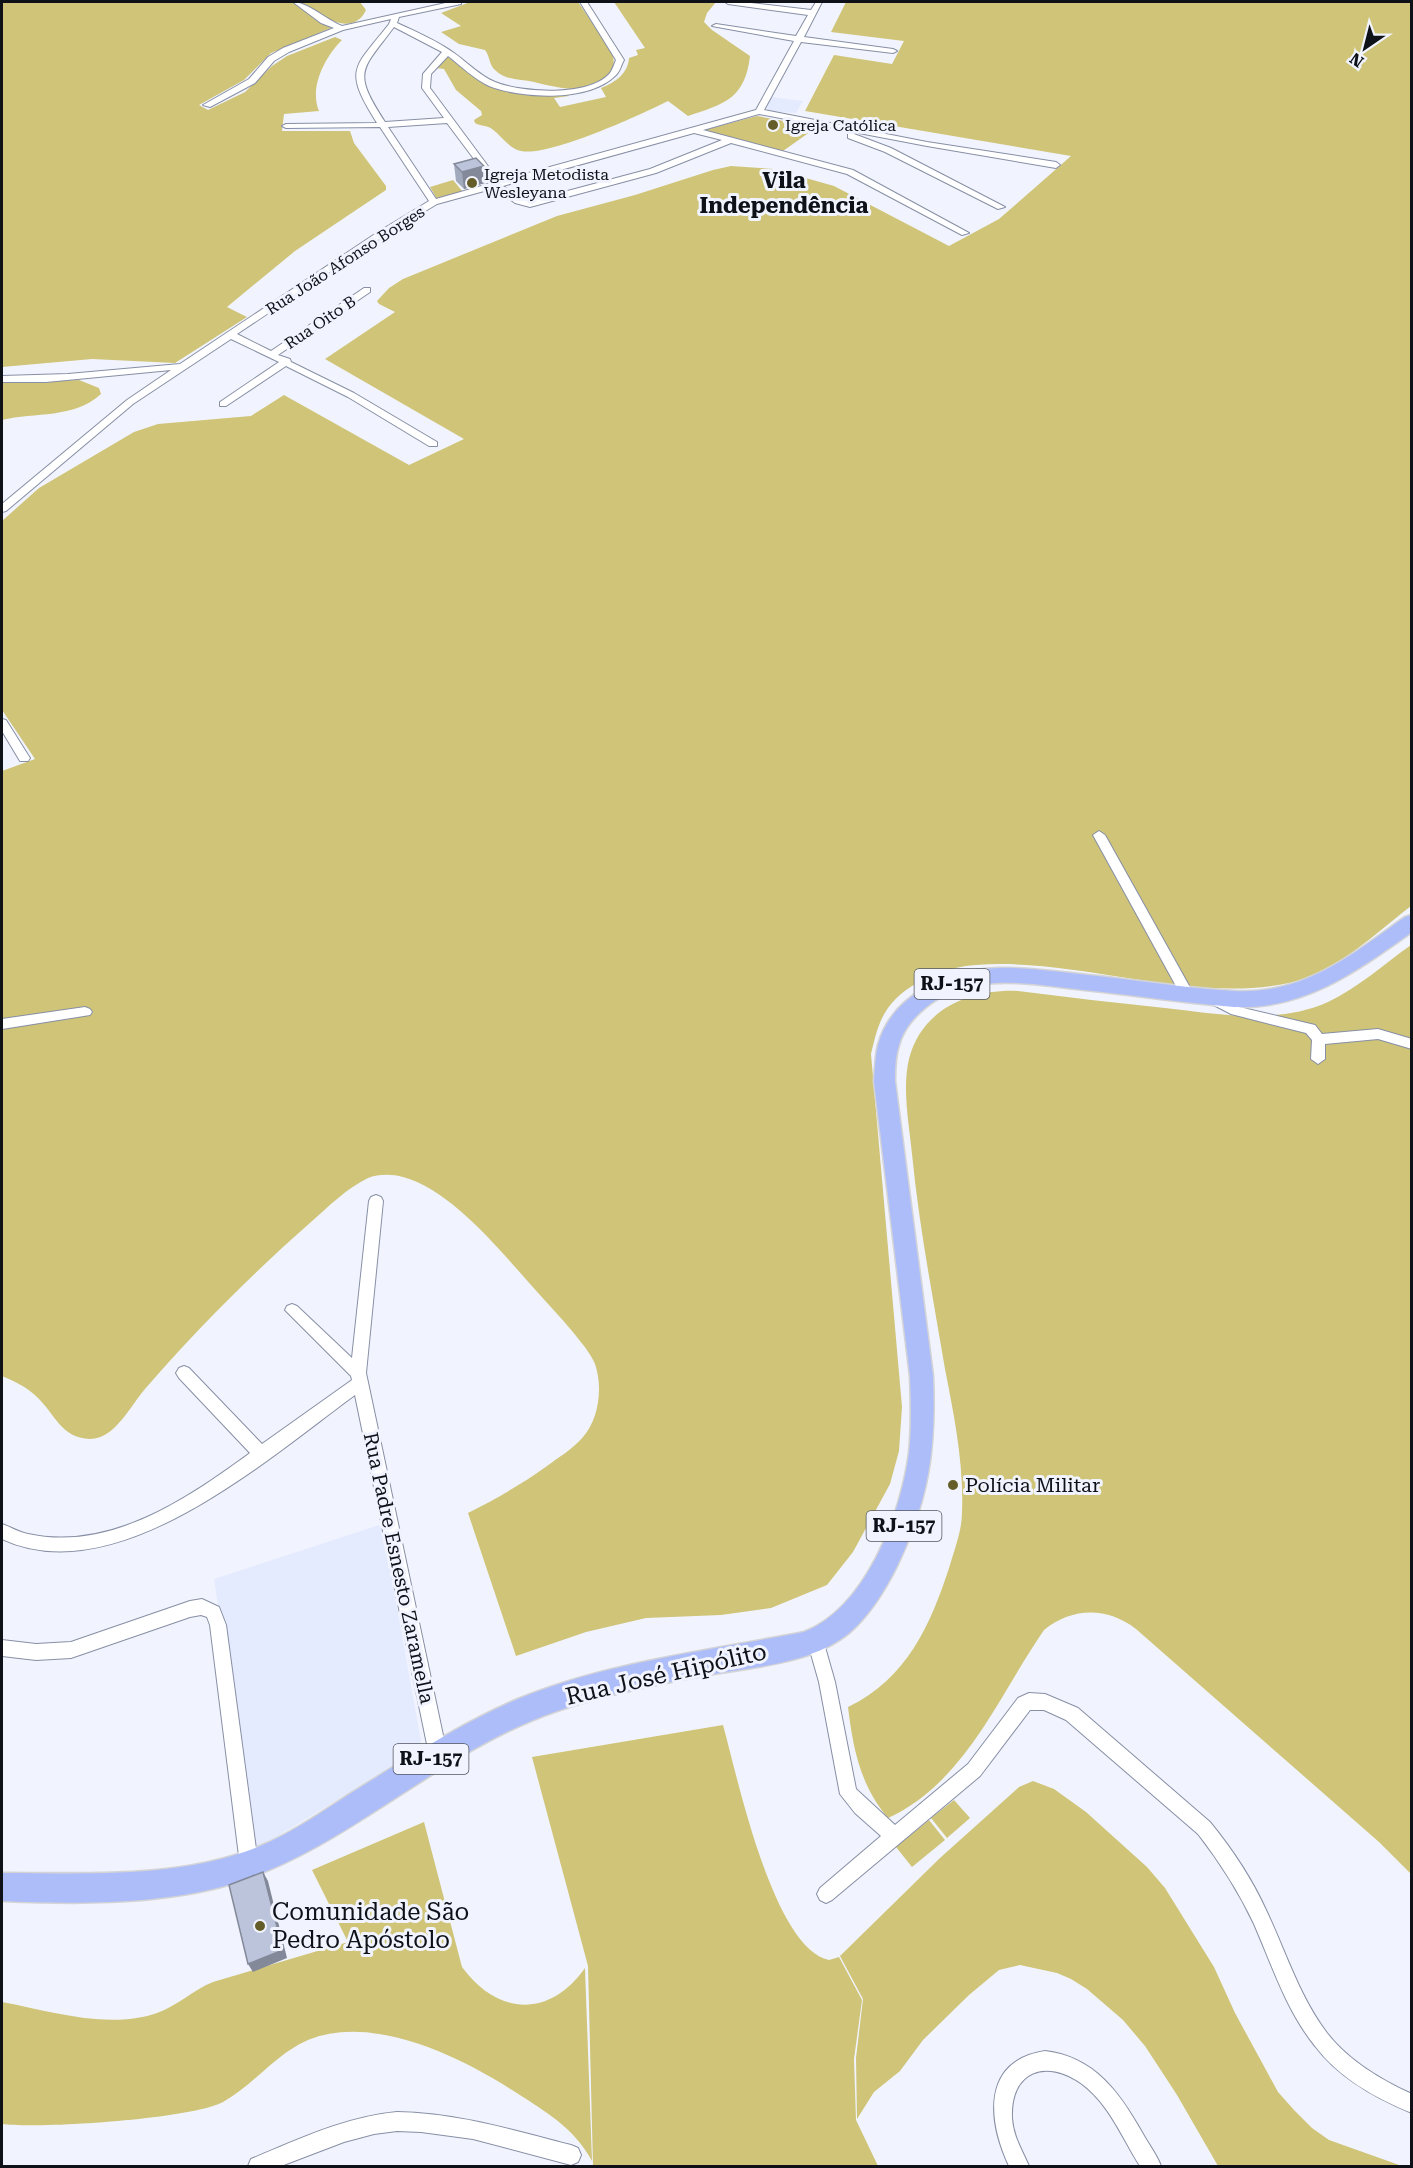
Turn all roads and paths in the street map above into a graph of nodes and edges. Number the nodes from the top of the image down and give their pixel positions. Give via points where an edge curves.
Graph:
1 (296, 2) edge
2 (458, 2) edge
3 (584, 2) edge
4 (728, 2) edge
5 (819, 2) edge
6 (813, 13) junction
7 (394, 21) junction
8 (716, 26) dead end
9 (341, 28) junction
10 (799, 40) junction
11 (893, 51) dead end
12 (447, 52) junction
13 (207, 105) dead end
14 (759, 112) junction
15 (795, 118) junction
16 (449, 120) junction
17 (383, 125) junction
18 (286, 126) dead end
19 (692, 130) junction
20 (729, 140) junction
21 (1056, 165) dead end
22 (497, 185) junction
23 (434, 202) junction
24 (1002, 207) dead end
25 (965, 233) dead end
26 (367, 291) dead end
27 (231, 335) junction
28 (273, 354) junction
29 (287, 361) junction
30 (182, 367) junction
31 (2, 379) edge
32 (223, 404) dead end
33 (433, 444) dead end
34 (2, 509) edge
35 (2, 723) edge
36 (24, 758) dead end
37 (1099, 835) dead end
38 (1412, 922) edge
39 (1198, 995) junction
40 (85, 1012) dead end
41 (2, 1024) edge
42 (1319, 1039) junction
43 (1412, 1044) edge
44 (1318, 1059) dead end
45 (376, 1202) dead end
46 (292, 1310) dead end
47 (184, 1373) dead end
48 (359, 1378) junction
49 (261, 1454) junction
50 (2, 1532) edge
51 (814, 1640) junction
52 (2, 1648) edge
53 (438, 1754) junction
54 (889, 1831) junction
55 (249, 1864) junction
56 (2, 1887) edge
57 (826, 1894) dead end
58 (1412, 2104) edge
59 (571, 2155) dead end
60 (258, 2166) edge
61 (1019, 2166) edge
62 (1151, 2166) edge

1 - 9 street
2 - 7 street
3 - 12 street via 620,60 612,77 597,86 546,92 500,87
4 - 6 street
5 - 6 street
6 - 10 street
7 - 9 street
7 - 12 street
7 - 17 street via 358,74 371,110
8 - 10 street
9 - 13 street via 280,52 252,81
10 - 11 street
10 - 14 street
12 - 16 street via 431,69 425,83
14 - 15 street
14 - 19 street, Rua João Afonso Borges
15 - 21 street
15 - 24 street via 881,147
16 - 17 street
16 - 22 street
17 - 18 street
17 - 23 street
19 - 20 street
19 - 22 street, Rua João Afonso Borges
20 - 22 street via 652,171 530,204 521,203
20 - 25 street via 850,171
22 - 23 street, Rua João Afonso Borges
23 - 27 street, Rua João Afonso Borges
26 - 28 street, Rua Oito B
27 - 28 street
27 - 30 street, Rua João Afonso Borges
28 - 29 street
29 - 32 street
29 - 33 street
30 - 31 street via 58,379
30 - 34 street, Rua João Afonso Borges via 103,423
35 - 36 street
37 - 39 street
38 - 39 main road, RJ-157 via 1315,986 1260,999
39 - 42 street via 1236,1011 1310,1029
39 - 51 main road, Rua José Hipólito / RJ-157 via 1040,977 986,976 934,992 895,1029 888,1044 885,1077 919,1332 924,1435 909,1514 892,1552 857,1606 841,1624
40 - 41 street
42 - 43 street via 1378,1034
42 - 44 street
45 - 48 street, Rua Padre Esnesto Zaramella
46 - 48 street
47 - 49 street
48 - 49 street
48 - 53 street, Rua Padre Esnesto Zaramella
49 - 50 street via 175,1512 120,1535 62,1544 30,1541
51 - 53 main road, Rua José Hipólito / RJ-157 via 591,1687 526,1709
51 - 54 street via 827,1682 849,1794
52 - 55 street via 37,1653 71,1650 190,1609 202,1607 213,1612 218,1625
53 - 55 main road, Rua José Hipólito / RJ-157 via 306,1837
54 - 57 street
54 - 58 street via 974,1770 1024,1704 1036,1701 1062,1708 1214,1839 1259,1915 1297,2003 1322,2041 1362,2078
55 - 56 main road, Rua José Hipólito / RJ-157 via 200,1876 116,1887
59 - 60 street via 497,2135 396,2121 353,2129
61 - 62 street via 1004,2126 1006,2092 1019,2070 1047,2060 1080,2071 1105,2091

